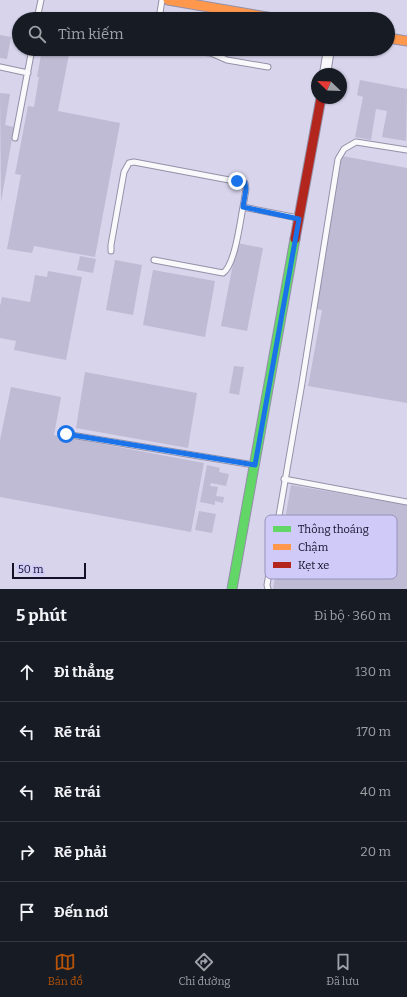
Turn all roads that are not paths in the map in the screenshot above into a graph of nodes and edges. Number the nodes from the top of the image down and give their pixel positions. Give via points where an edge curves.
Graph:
1 (41, 0) edge
2 (162, 0) edge
3 (168, 0) edge
4 (192, 2) edge
5 (38, 12) edge
6 (160, 12) edge
7 (243, 12) edge
8 (395, 39) edge
9 (407, 41) edge
10 (31, 56) edge
11 (218, 56) edge
12 (328, 56) edge
13 (0, 67) edge
14 (268, 67) dead end
15 (326, 68) edge
16 (28, 73) junction
17 (319, 104) edge
18 (15, 138) dead end
19 (407, 150) edge
20 (243, 207) junction
21 (299, 219) junction
22 (111, 251) dead end
23 (154, 260) dead end
24 (66, 434) dead end
25 (255, 465) junction
26 (284, 479) junction
27 (407, 502) edge
28 (278, 515) edge
29 (268, 579) edge
30 (232, 589) edge
31 (268, 589) edge

1 - 5 lane
2 - 6 lane
3 - 4 street
4 - 7 street
8 - 9 street
10 - 16 lane
11 - 14 lane
12 - 15 street
13 - 16 lane
16 - 18 lane
17 - 21 street
19 - 26 lane via 356,142 344,149 338,159
20 - 21 lane
20 - 22 lane via 245,183 129,163 124,172
20 - 23 lane via 233,255 228,270 223,273
21 - 25 street
24 - 25 lane
25 - 30 street
26 - 27 lane
26 - 28 lane
29 - 31 lane

